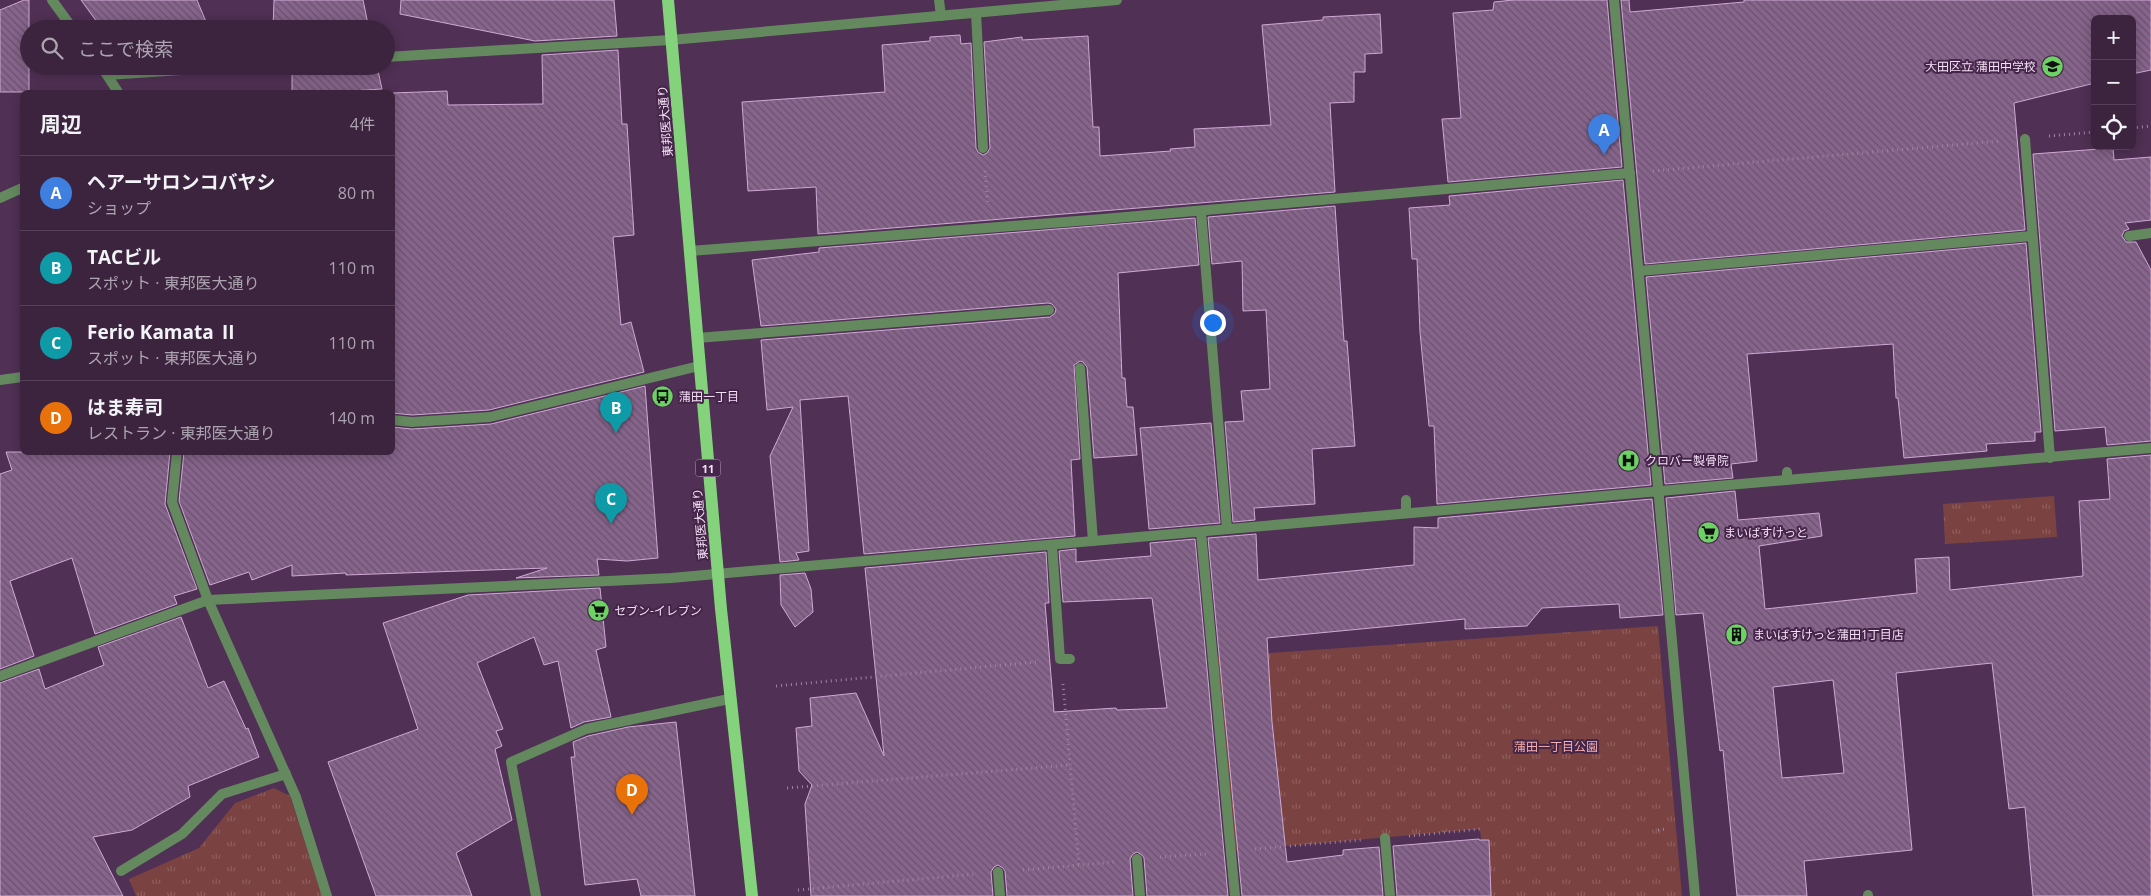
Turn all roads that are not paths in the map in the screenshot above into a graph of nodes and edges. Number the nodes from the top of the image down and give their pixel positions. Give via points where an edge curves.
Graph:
1 (52, 0) edge
2 (668, 0) edge
3 (939, 0) edge
4 (1118, 0) edge
5 (1614, 0) edge
6 (976, 13) junction
7 (941, 16) junction
8 (66, 20) edge
9 (671, 40) junction
10 (395, 56) edge
11 (107, 75) edge
12 (117, 90) edge
13 (2025, 139) road end
14 (983, 148) road end
15 (1630, 173) junction
16 (20, 189) edge
17 (0, 198) edge
18 (1201, 211) junction
19 (2151, 233) edge
20 (2031, 236) junction
21 (2129, 236) dead end
22 (690, 250) junction
23 (1639, 271) junction
24 (1049, 310) dead end
25 (697, 338) junction
26 (699, 366) junction
27 (1080, 368) dead end
28 (20, 377) edge
29 (0, 380) edge
30 (395, 420) edge
31 (2151, 448) edge
32 (177, 455) edge
33 (2050, 458) junction
34 (1659, 491) junction
35 (1406, 500) dead end
36 (1406, 513) junction
37 (1228, 529) junction
38 (1201, 532) junction
39 (1093, 541) junction
40 (1052, 545) junction
41 (718, 574) junction
42 (208, 600) junction
43 (1065, 659) road end
44 (0, 676) edge
45 (729, 699) junction
46 (286, 774) junction
47 (1385, 838) dead end
48 (1137, 860) dead end
49 (120, 871) dead end
50 (998, 872) dead end
51 (327, 896) edge
52 (536, 896) edge
53 (752, 896) edge
54 (1000, 896) edge
55 (1140, 896) edge
56 (1235, 896) edge
57 (1390, 896) edge
58 (1695, 896) edge

1 - 8 street
2 - 9 main road, 東邦医大通り / 11
3 - 7 street
4 - 6 street
5 - 15 street
6 - 7 street
6 - 14 street
7 - 9 street
9 - 10 street
9 - 22 main road, 東邦医大通り / 11
11 - 12 street
13 - 20 street
15 - 18 street
15 - 23 street
16 - 17 street
18 - 22 street
18 - 37 street
19 - 21 street
20 - 23 street
20 - 33 street
22 - 25 main road, 東邦医大通り / 11
23 - 34 street
24 - 25 street
25 - 26 main road, 東邦医大通り / 11
26 - 30 street via 490,417
26 - 41 main road, 東邦医大通り / 11
27 - 39 street
28 - 29 street
31 - 33 street
32 - 42 street via 172,502
33 - 34 street via 1787,476
34 - 36 street
34 - 58 street
35 - 36 street
36 - 37 street
37 - 38 street
38 - 39 street
38 - 56 street
39 - 40 street
40 - 41 street
40 - 43 street
41 - 42 street
41 - 45 main road, 東邦医大通り / 11
42 - 44 street
42 - 46 street
45 - 52 street via 586,729 511,762
45 - 53 main road, 東邦医大通り / 11
46 - 49 street via 222,794 182,834
46 - 51 street
47 - 57 street
48 - 55 street
50 - 54 street

